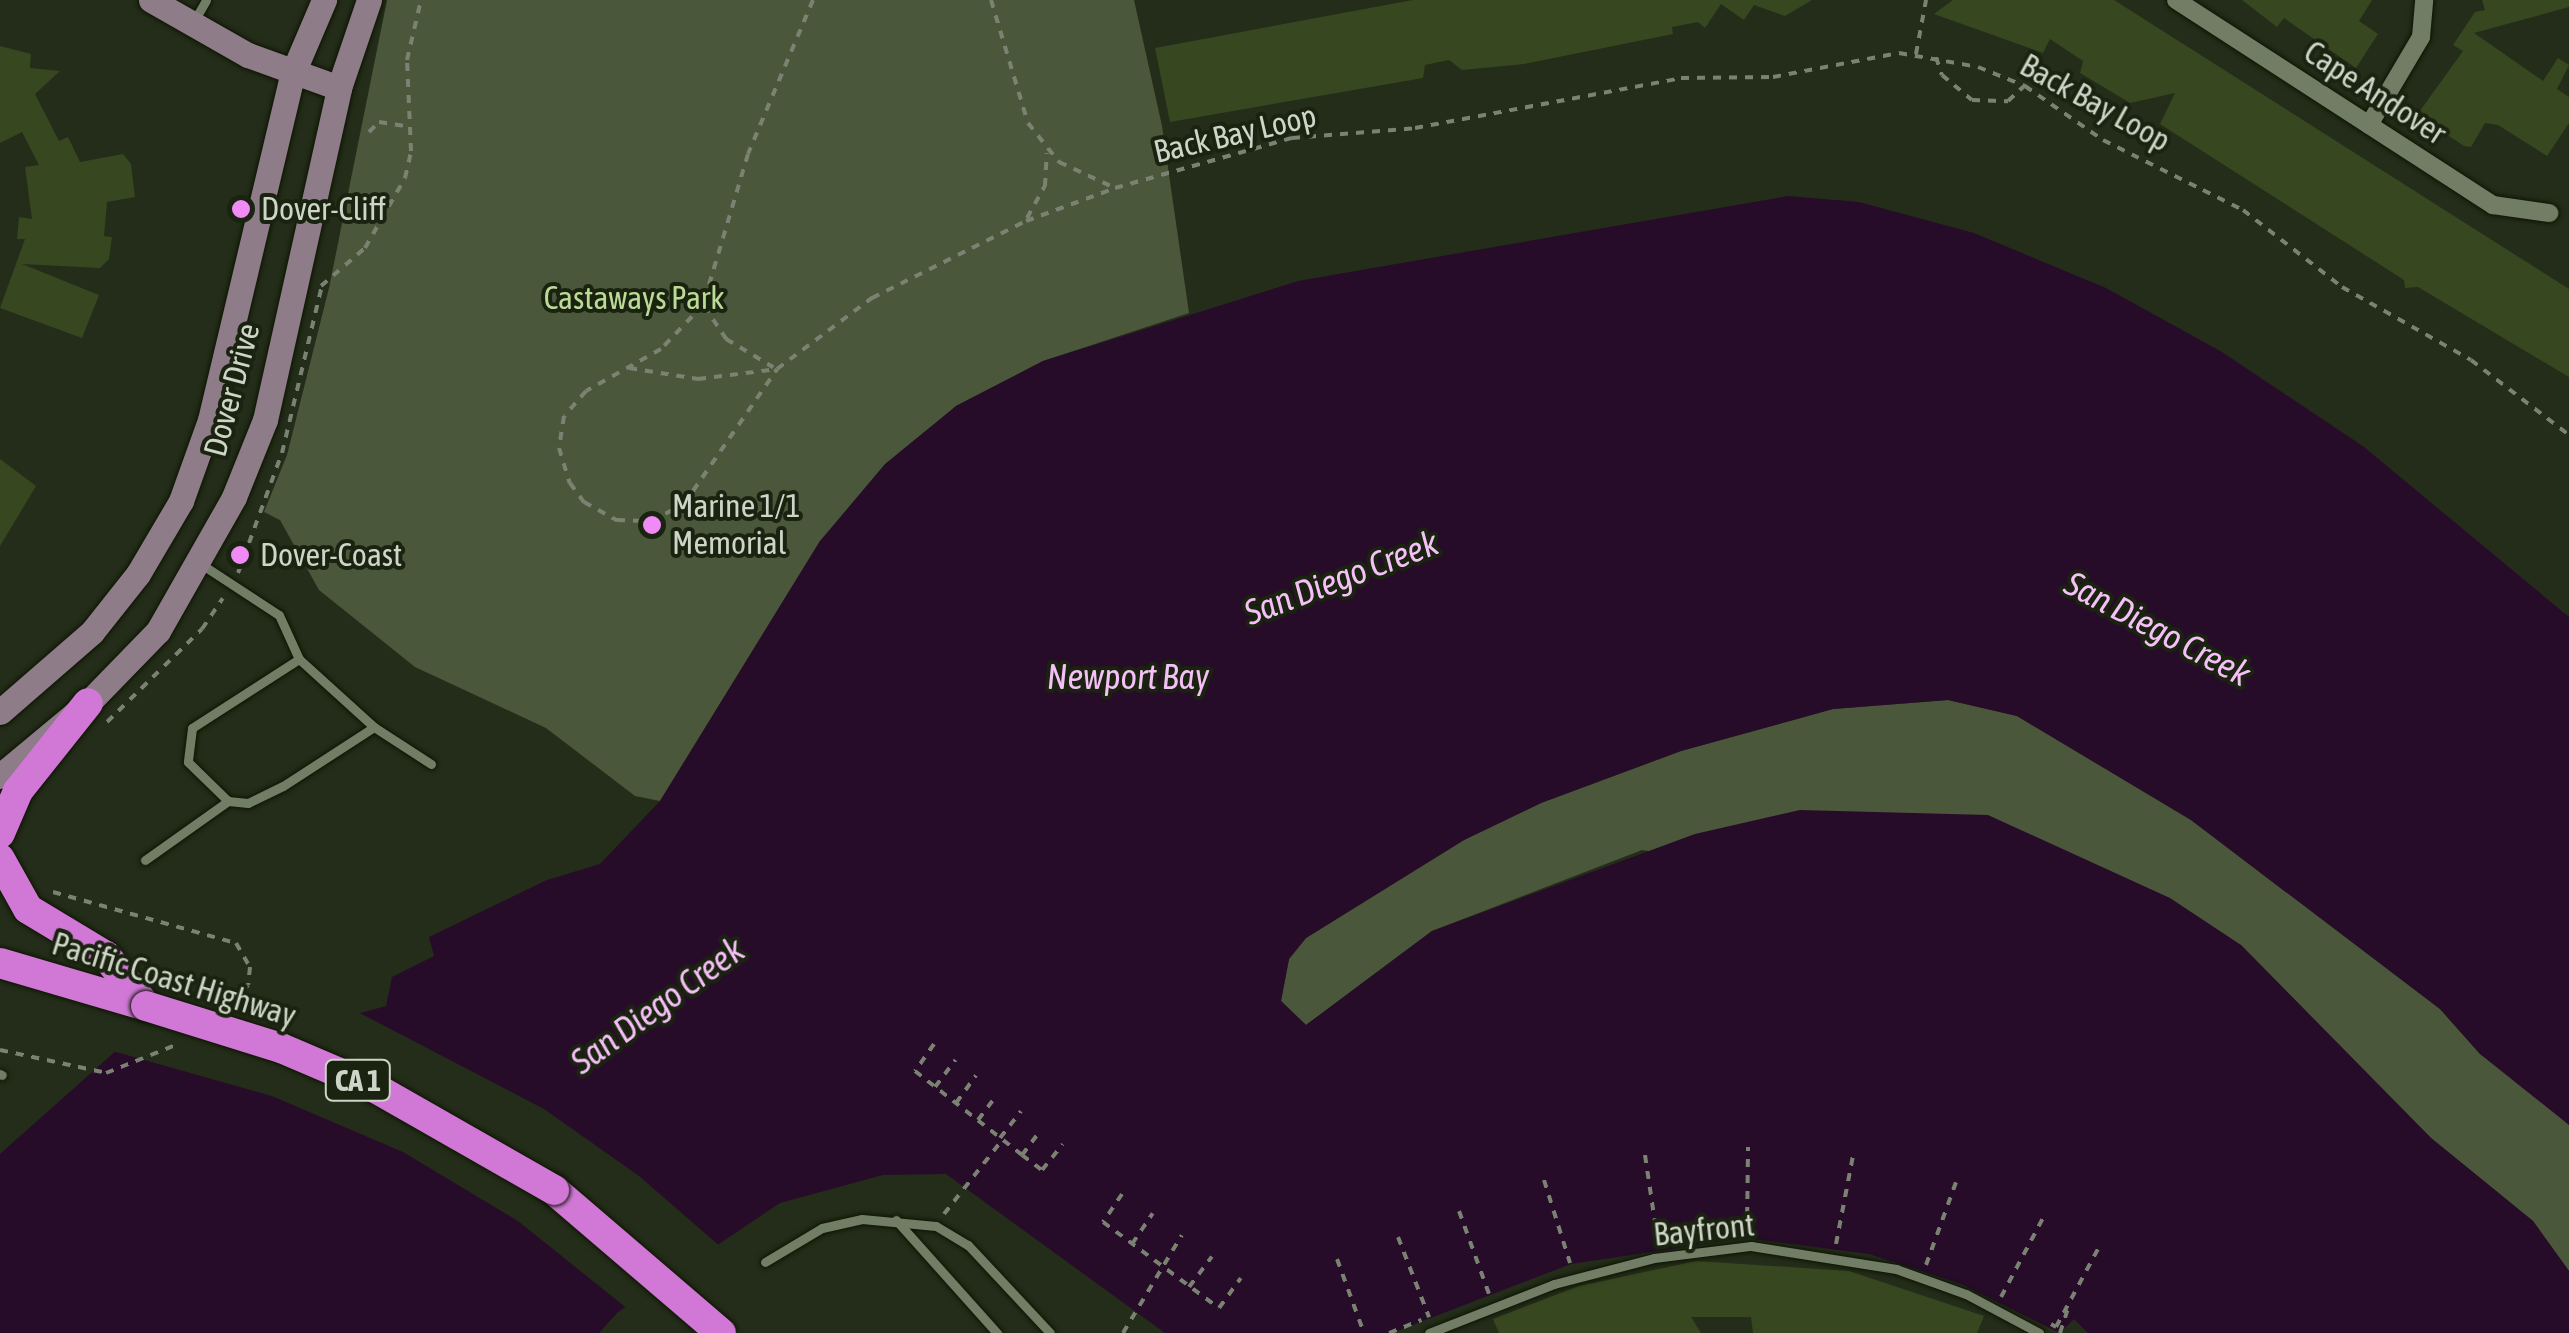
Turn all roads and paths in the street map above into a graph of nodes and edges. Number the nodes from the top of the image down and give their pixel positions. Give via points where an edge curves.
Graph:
1 (152, 0) edge
2 (206, 0) edge
3 (324, 0) edge
4 (369, 0) edge
5 (422, 0) edge
6 (813, 0) edge
7 (991, 0) edge
8 (1926, 0) edge
9 (2176, 0) edge
10 (2424, 0) edge
11 (192, 23) junction
12 (1916, 54) junction
13 (1936, 57) junction
14 (292, 75) junction
15 (2025, 86) junction
16 (339, 88) junction
17 (2369, 125) junction
18 (410, 127) junction
19 (370, 132) dead end
20 (1047, 152) junction
21 (1115, 188) junction
22 (2549, 214) dead end
23 (1026, 220) junction
24 (322, 285) junction
25 (292, 290) junction
26 (703, 305) junction
27 (629, 368) junction
28 (777, 369) junction
29 (2569, 436) edge
30 (201, 564) junction
31 (232, 583) junction
32 (300, 659) junction
33 (88, 703) junction
34 (0, 712) edge
35 (374, 727) junction
36 (94, 735) dead end
37 (431, 764) dead end
38 (0, 776) edge
39 (228, 801) junction
40 (0, 832) edge
41 (0, 859) edge
42 (145, 860) dead end
43 (42, 888) dead end
44 (0, 963) edge
45 (146, 1006) junction
46 (225, 1010) dead end
47 (183, 1040) dead end
48 (934, 1044) dead end
49 (0, 1050) edge
50 (956, 1060) dead end
51 (976, 1075) dead end
52 (935, 1087) junction
53 (997, 1095) dead end
54 (956, 1103) junction
55 (1021, 1111) dead end
56 (978, 1120) junction
57 (1041, 1130) dead end
58 (1002, 1138) junction
59 (1063, 1144) dead end
60 (1748, 1147) dead end
61 (1022, 1154) junction
62 (1644, 1156) dead end
63 (1853, 1156) dead end
64 (1544, 1180) dead end
65 (1956, 1182) dead end
66 (1122, 1194) dead end
67 (1458, 1212) dead end
68 (1154, 1213) dead end
69 (2043, 1218) dead end
70 (896, 1220) junction
71 (936, 1226) junction
72 (1182, 1235) dead end
73 (1398, 1236) dead end
74 (1747, 1236) junction
75 (1731, 1237) dead end
76 (1762, 1237) dead end
77 (1672, 1242) dead end
78 (1822, 1242) dead end
79 (1658, 1243) junction
80 (1132, 1244) junction
81 (1836, 1244) junction
82 (1644, 1246) dead end
83 (1850, 1247) dead end
84 (2098, 1248) dead end
85 (1212, 1257) dead end
86 (1337, 1259) dead end
87 (1585, 1259) dead end
88 (1910, 1261) dead end
89 (765, 1262) dead end
90 (1570, 1262) junction
91 (1161, 1266) junction
92 (1926, 1266) junction
93 (1554, 1269) dead end
94 (1939, 1270) dead end
95 (1241, 1278) dead end
96 (1190, 1287) junction
97 (1505, 1287) dead end
98 (1989, 1291) dead end
99 (1489, 1294) junction
100 (2001, 1297) junction
101 (1473, 1300) dead end
102 (2015, 1304) dead end
103 (2070, 1305) junction
104 (1444, 1311) dead end
105 (1430, 1317) junction
106 (2043, 1319) dead end
107 (721, 1333) edge
108 (997, 1333) edge
109 (1050, 1333) edge
110 (1123, 1333) edge
111 (1364, 1333) edge
112 (1389, 1333) edge
113 (1430, 1333) edge
114 (2040, 1333) edge
115 (2060, 1333) edge

1 - 11 street
2 - 11 lane
3 - 14 street, Dover Drive
4 - 16 street, Dover Drive
5 - 18 path via 407,60
6 - 26 path, Back Bay Loop via 748,154
7 - 20 path via 1028,123
8 - 12 path
9 - 17 street, Cape Andover
10 - 17 street via 2421,38
11 - 14 street
12 - 13 path, Back Bay Loop
12 - 21 path, Back Bay Loop via 1868,56 1773,76 1682,78 1415,128 1292,138
13 - 15 path, Back Bay Loop
13 - 15 path via 1942,75 1972,100 2008,101
14 - 16 street
14 - 34 street, Dover Drive via 210,420 181,501 138,574 92,632
15 - 29 path, Back Bay Loop via 2103,140 2243,210 2342,286 2471,360
16 - 25 street, Dover Drive
17 - 22 street, Cape Andover via 2493,205
18 - 19 path via 380,122
18 - 24 path via 405,178 386,214 364,248
20 - 21 path via 1073,172
20 - 23 path via 1045,186
21 - 23 path, Back Bay Loop
23 - 28 path, Back Bay Loop via 872,298
24 - 25 path
24 - 31 path via 282,453
25 - 30 street, Dover Drive via 265,420
26 - 27 path, Back Bay Loop via 661,349
26 - 28 path via 726,340 751,360
27 - 28 path via 698,380
27 - 28 path, Back Bay Loop via 572,405 559,448 584,502 633,524 684,504
30 - 31 lane
30 - 33 street, Dover Drive via 158,631
31 - 32 lane via 280,616
31 - 36 path via 202,628
32 - 35 lane
32 - 39 lane via 192,728 188,762
33 - 38 street, Dover Drive
33 - 40 highway via 18,790
35 - 37 lane
35 - 39 lane via 283,786 248,803
39 - 42 lane
41 - 45 highway via 28,909 106,956
43 - 46 path via 236,943 250,967 248,986
44 - 45 highway, Pacific Coast Highway / CA 1
45 - 107 highway, Pacific Coast Highway / CA 1, bridge via 298,1055 461,1131 599,1224
47 - 49 path via 117,1070
48 - 52 path via 915,1071
50 - 52 path
51 - 54 path
52 - 54 path
53 - 56 path
54 - 56 path
55 - 58 path
56 - 58 path
57 - 61 path
58 - 61 path
58 - 71 path
59 - 61 path via 1042,1170
60 - 74 path
62 - 79 path
63 - 81 path
64 - 90 path
65 - 92 path
66 - 80 path via 1103,1222
67 - 99 path
68 - 80 path
69 - 100 path
70 - 71 lane
70 - 89 lane via 822,1228
70 - 108 lane
71 - 109 lane via 968,1245
72 - 91 path
73 - 105 path
74 - 75 path
74 - 76 path
77 - 79 path
78 - 81 path
79 - 82 path
80 - 91 path
81 - 83 path
84 - 103 path
85 - 96 path
86 - 111 path
87 - 90 path
88 - 92 path
90 - 93 path
91 - 96 path
91 - 110 path
92 - 94 path
95 - 96 path via 1219,1308
97 - 99 path
98 - 100 path
99 - 101 path
100 - 102 path
103 - 106 path via 2056,1327
103 - 115 path
104 - 105 path
105 - 112 path
113 - 114 lane, Bayfront via 1554,1284 1654,1258 1751,1246 1896,1269 1966,1294

